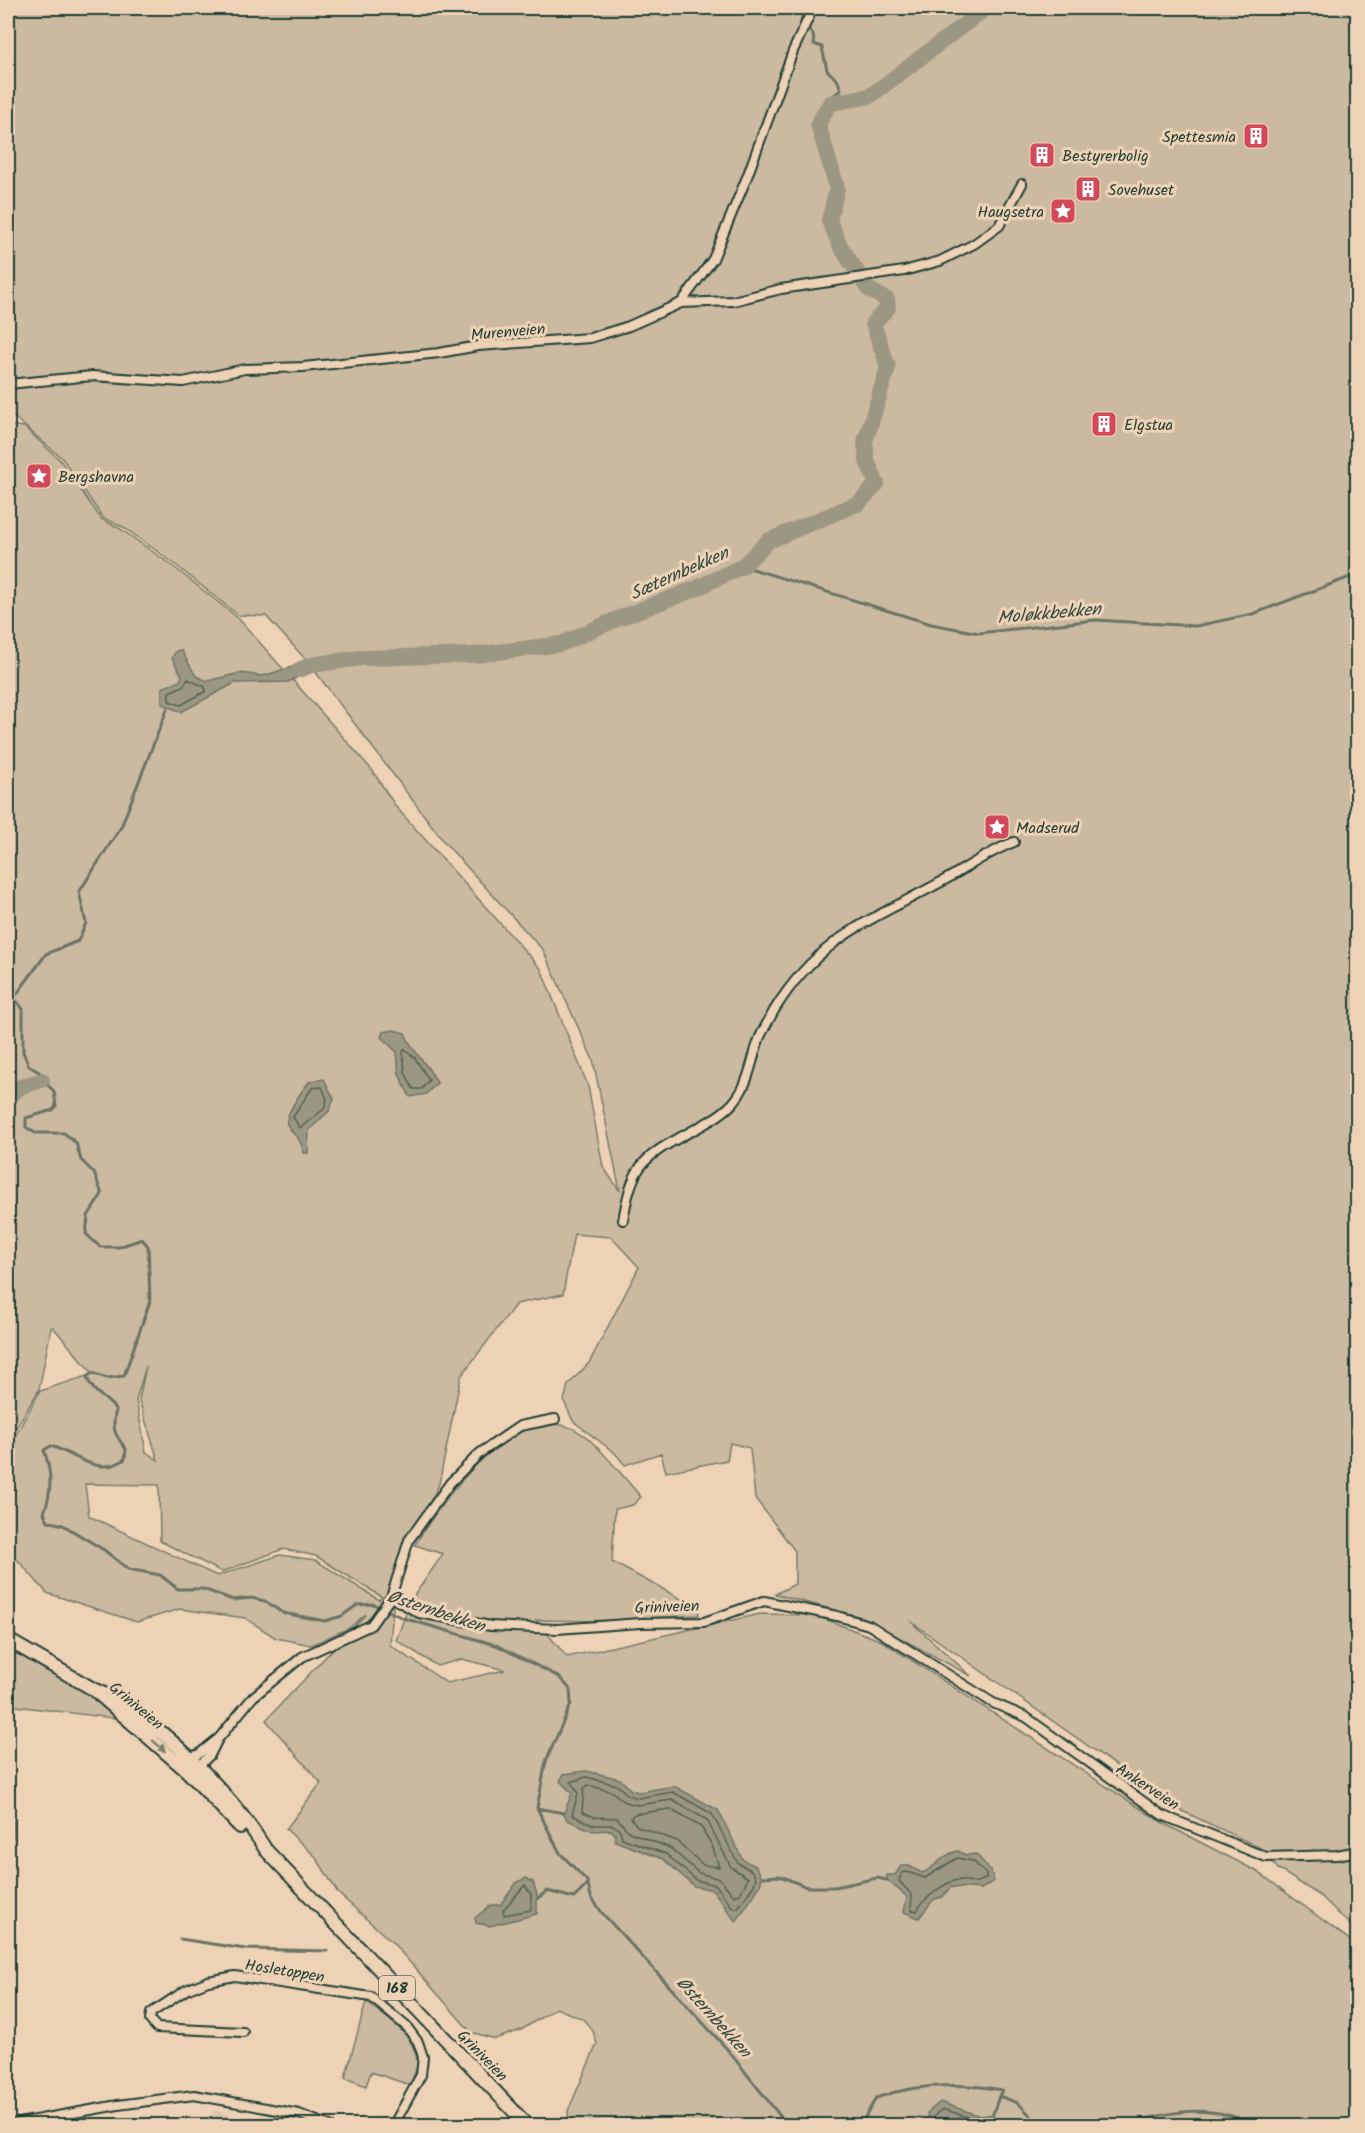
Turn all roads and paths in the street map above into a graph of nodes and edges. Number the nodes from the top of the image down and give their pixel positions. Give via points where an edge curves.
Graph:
1 (813, 8) edge
2 (1022, 184) dead end
3 (681, 303) junction
4 (8, 384) edge
5 (1014, 842) dead end
6 (623, 1220) dead end
7 (555, 1419) dead end
8 (389, 1601) junction
9 (8, 1640) edge
10 (93, 1689) junction
11 (1026, 1717) joint
12 (219, 1738) junction
13 (188, 1758) junction
14 (193, 1769) junction
15 (1358, 1851) edge
16 (243, 2032) dead end
17 (32, 2124) edge
18 (8, 2125) edge
19 (330, 2126) edge
20 (393, 2126) edge
21 (528, 2126) edge

1 - 3 street via 713,259
2 - 3 street via 999,226 940,261 733,301
3 - 4 street, Murenveien via 590,338 478,346 303,367 245,369 183,382 101,376
5 - 6 street via 840,937 814,959 760,1035 746,1083 733,1102 714,1119 653,1155 638,1170
7 - 8 street via 520,1426 480,1453 450,1483 409,1540
8 - 11 street, Griniveien via 419,1613 491,1626 557,1629 704,1622 764,1601 781,1603 869,1625 993,1703
8 - 12 street via 371,1625 302,1658 252,1697
9 - 10 main road, Griniveien / 168
10 - 13 main road, Griniveien / 168 via 132,1710
10 -> 14 main road, Griniveien / 168
11 - 15 street, Ankerveien via 1162,1815 1266,1857
12 - 13 street
12 - 14 street via 210,1755
13 - 14 main road, Griniveien / 168
14 - 21 main road, Griniveien / 168
16 - 20 street, Hosletoppen via 157,2028 150,2020 151,2013 186,1990 235,1976 371,1997 407,2027 423,2057 421,2075
17 - 18 street
17 - 19 street via 118,2105 194,2095 300,2114

